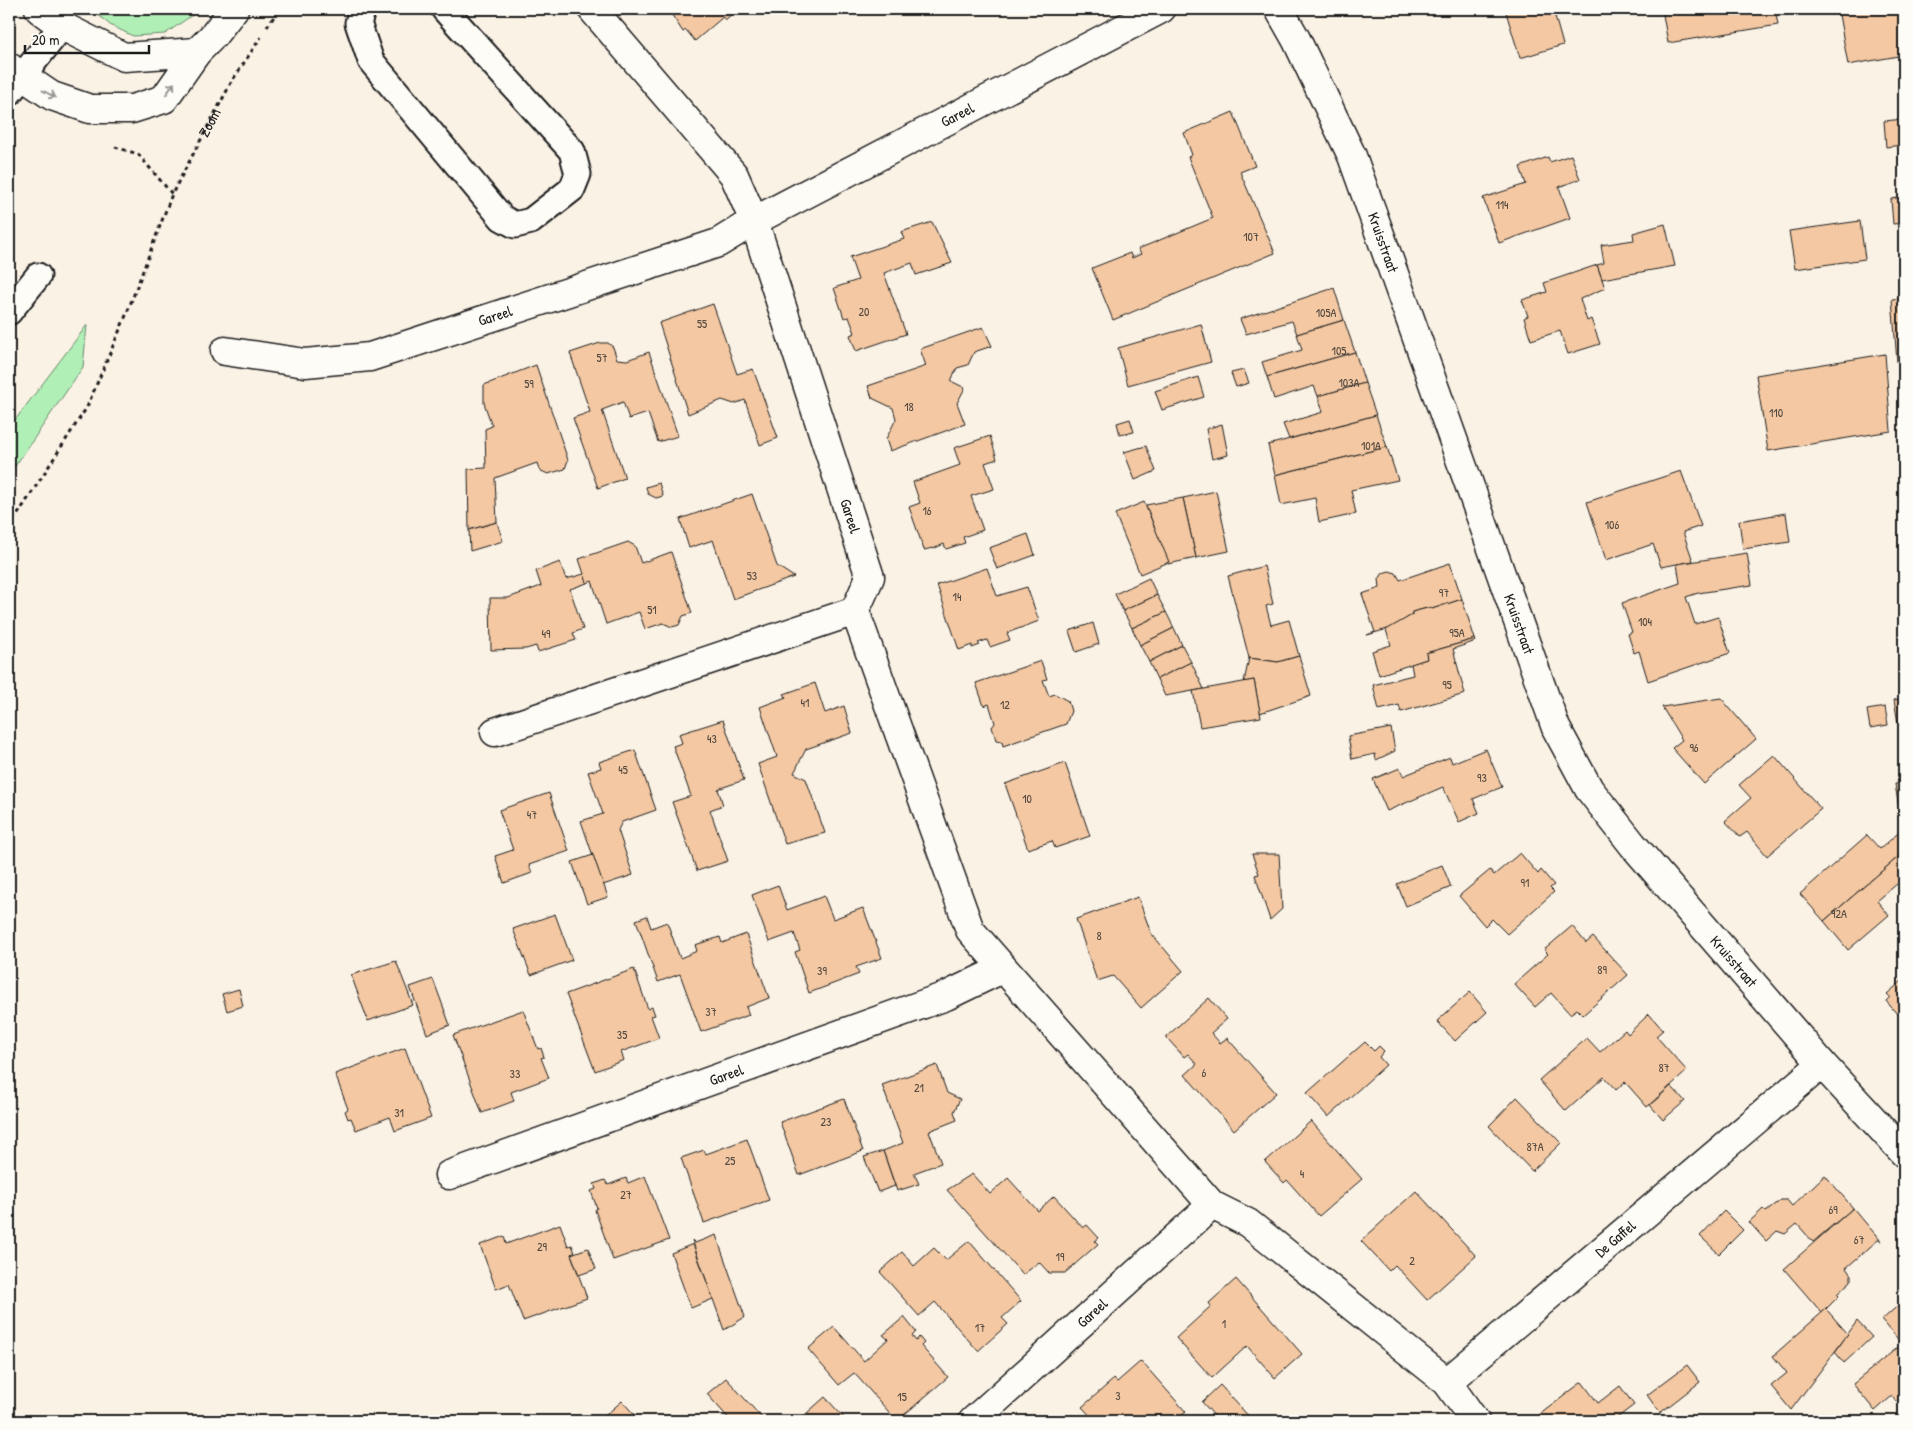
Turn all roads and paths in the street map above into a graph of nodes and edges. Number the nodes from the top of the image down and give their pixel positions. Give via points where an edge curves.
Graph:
1 (39, 9) edge
2 (234, 9) edge
3 (279, 9) edge
4 (363, 9) edge
5 (444, 9) edge
6 (592, 9) edge
7 (1161, 9) edge
8 (1279, 9) edge
9 (62, 26) junction
10 (197, 52) junction
11 (13, 79) edge
12 (138, 154) dead end
13 (172, 194) junction
14 (754, 221) junction
15 (38, 276) dead end
16 (9, 312) edge
17 (225, 351) dead end
18 (9, 528) edge
19 (855, 611) junction
20 (495, 732) dead end
21 (1002, 969) junction
22 (1822, 1064) junction
23 (1904, 1153) edge
24 (449, 1175) dead end
25 (1212, 1205) junction
26 (1447, 1382) junction
27 (973, 1421) edge
28 (1475, 1421) edge

1 - 9 street
2 - 10 street
3 - 13 path, Zoom via 232,81
4 - 5 lane via 358,23 371,61 502,218 515,225 531,221 572,189 578,174 572,151
6 - 14 street, Gareel via 734,175
7 - 14 street, Gareel
8 - 22 street, Kruisstraat via 1352,156 1556,728 1600,803
9 - 10 street via 124,57
9 - 11 lane
11 -> 10 street via 90,109 132,109 164,99
12 - 13 path
13 - 18 path, Zoom via 87,407
14 - 17 street, Gareel via 718,243 370,357 305,363
14 - 19 street, Gareel via 870,577
15 - 16 lane
19 - 20 street
19 - 21 street via 970,930
21 - 24 street, Gareel via 946,996
21 - 25 street
22 - 23 street, Kruisstraat
22 - 26 street, De Gaffel
25 - 26 street via 1248,1223
25 - 27 street, Gareel
26 - 28 street

